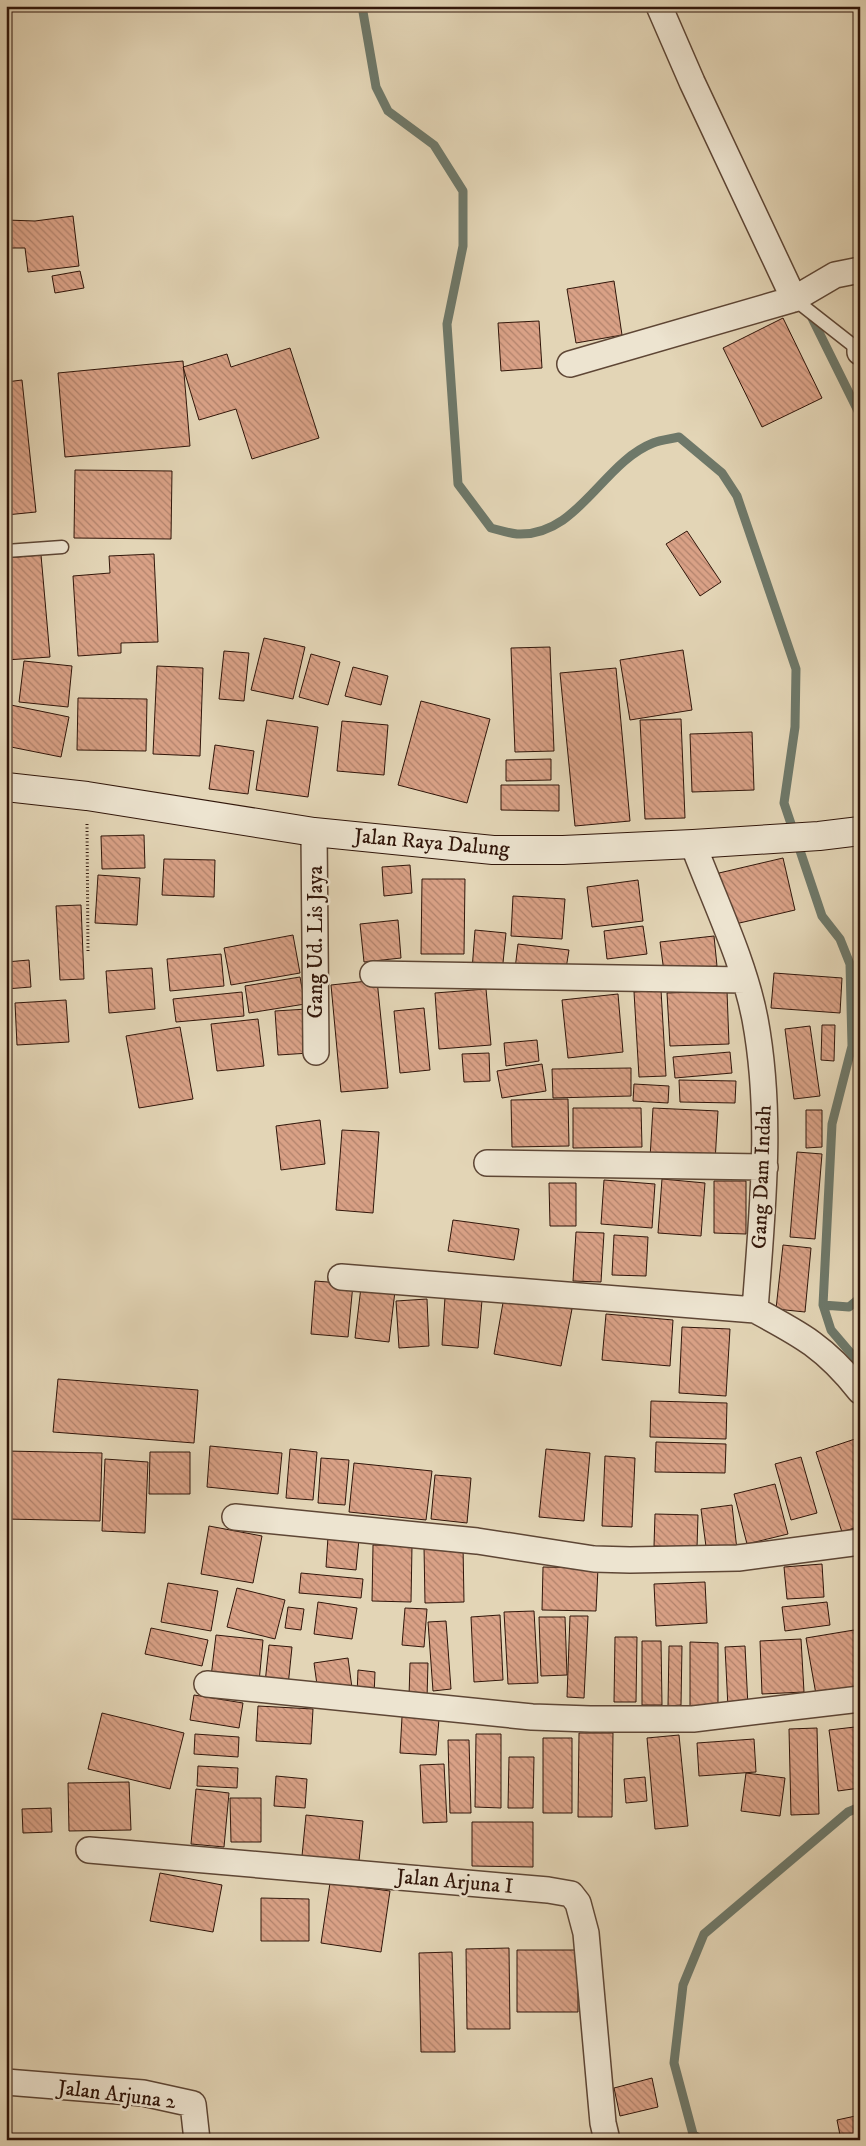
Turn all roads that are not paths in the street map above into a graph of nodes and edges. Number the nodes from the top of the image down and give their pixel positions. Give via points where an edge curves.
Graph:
1 (659, 6) edge
2 (860, 270) edge
3 (794, 299) junction
4 (859, 351) edge
5 (570, 364) dead end
6 (62, 547) dead end
7 (6, 551) edge
8 (6, 787) edge
9 (860, 831) edge
10 (314, 832) junction
11 (693, 844) junction
12 (373, 974) dead end
13 (745, 980) junction
14 (316, 1052) dead end
15 (488, 1163) dead end
16 (766, 1167) junction
17 (341, 1277) dead end
18 (754, 1310) junction
19 (860, 1391) edge
20 (235, 1517) dead end
21 (860, 1542) edge
22 (207, 1684) dead end
23 (860, 1699) edge
24 (89, 1850) dead end
25 (6, 2082) edge
26 (197, 2140) edge
27 (607, 2140) edge

1 - 3 street
2 - 3 street via 835,275
3 - 4 lane
3 - 5 street
6 - 7 lane
8 - 10 street, Jalan Raya Dalung via 86,796
9 - 11 street, Jalan Raya Dalung
10 - 11 street, Jalan Raya Dalung via 493,850
10 - 14 street, Gang Ud. Lis Jaya
11 - 13 street, Gang Dam Indah
12 - 13 street
13 - 16 street, Gang Dam Indah via 755,1019 762,1074
15 - 16 street
16 - 18 street, Gang Dam Indah
17 - 18 street
18 - 19 street via 823,1350
20 - 21 street via 477,1541 594,1559 738,1558
22 - 23 street via 590,1720 693,1719
24 - 27 street, Jalan Arjuna I via 571,1894 578,1903 586,1933
25 - 26 street, Jalan Arjuna 2 via 143,2093 193,2104

